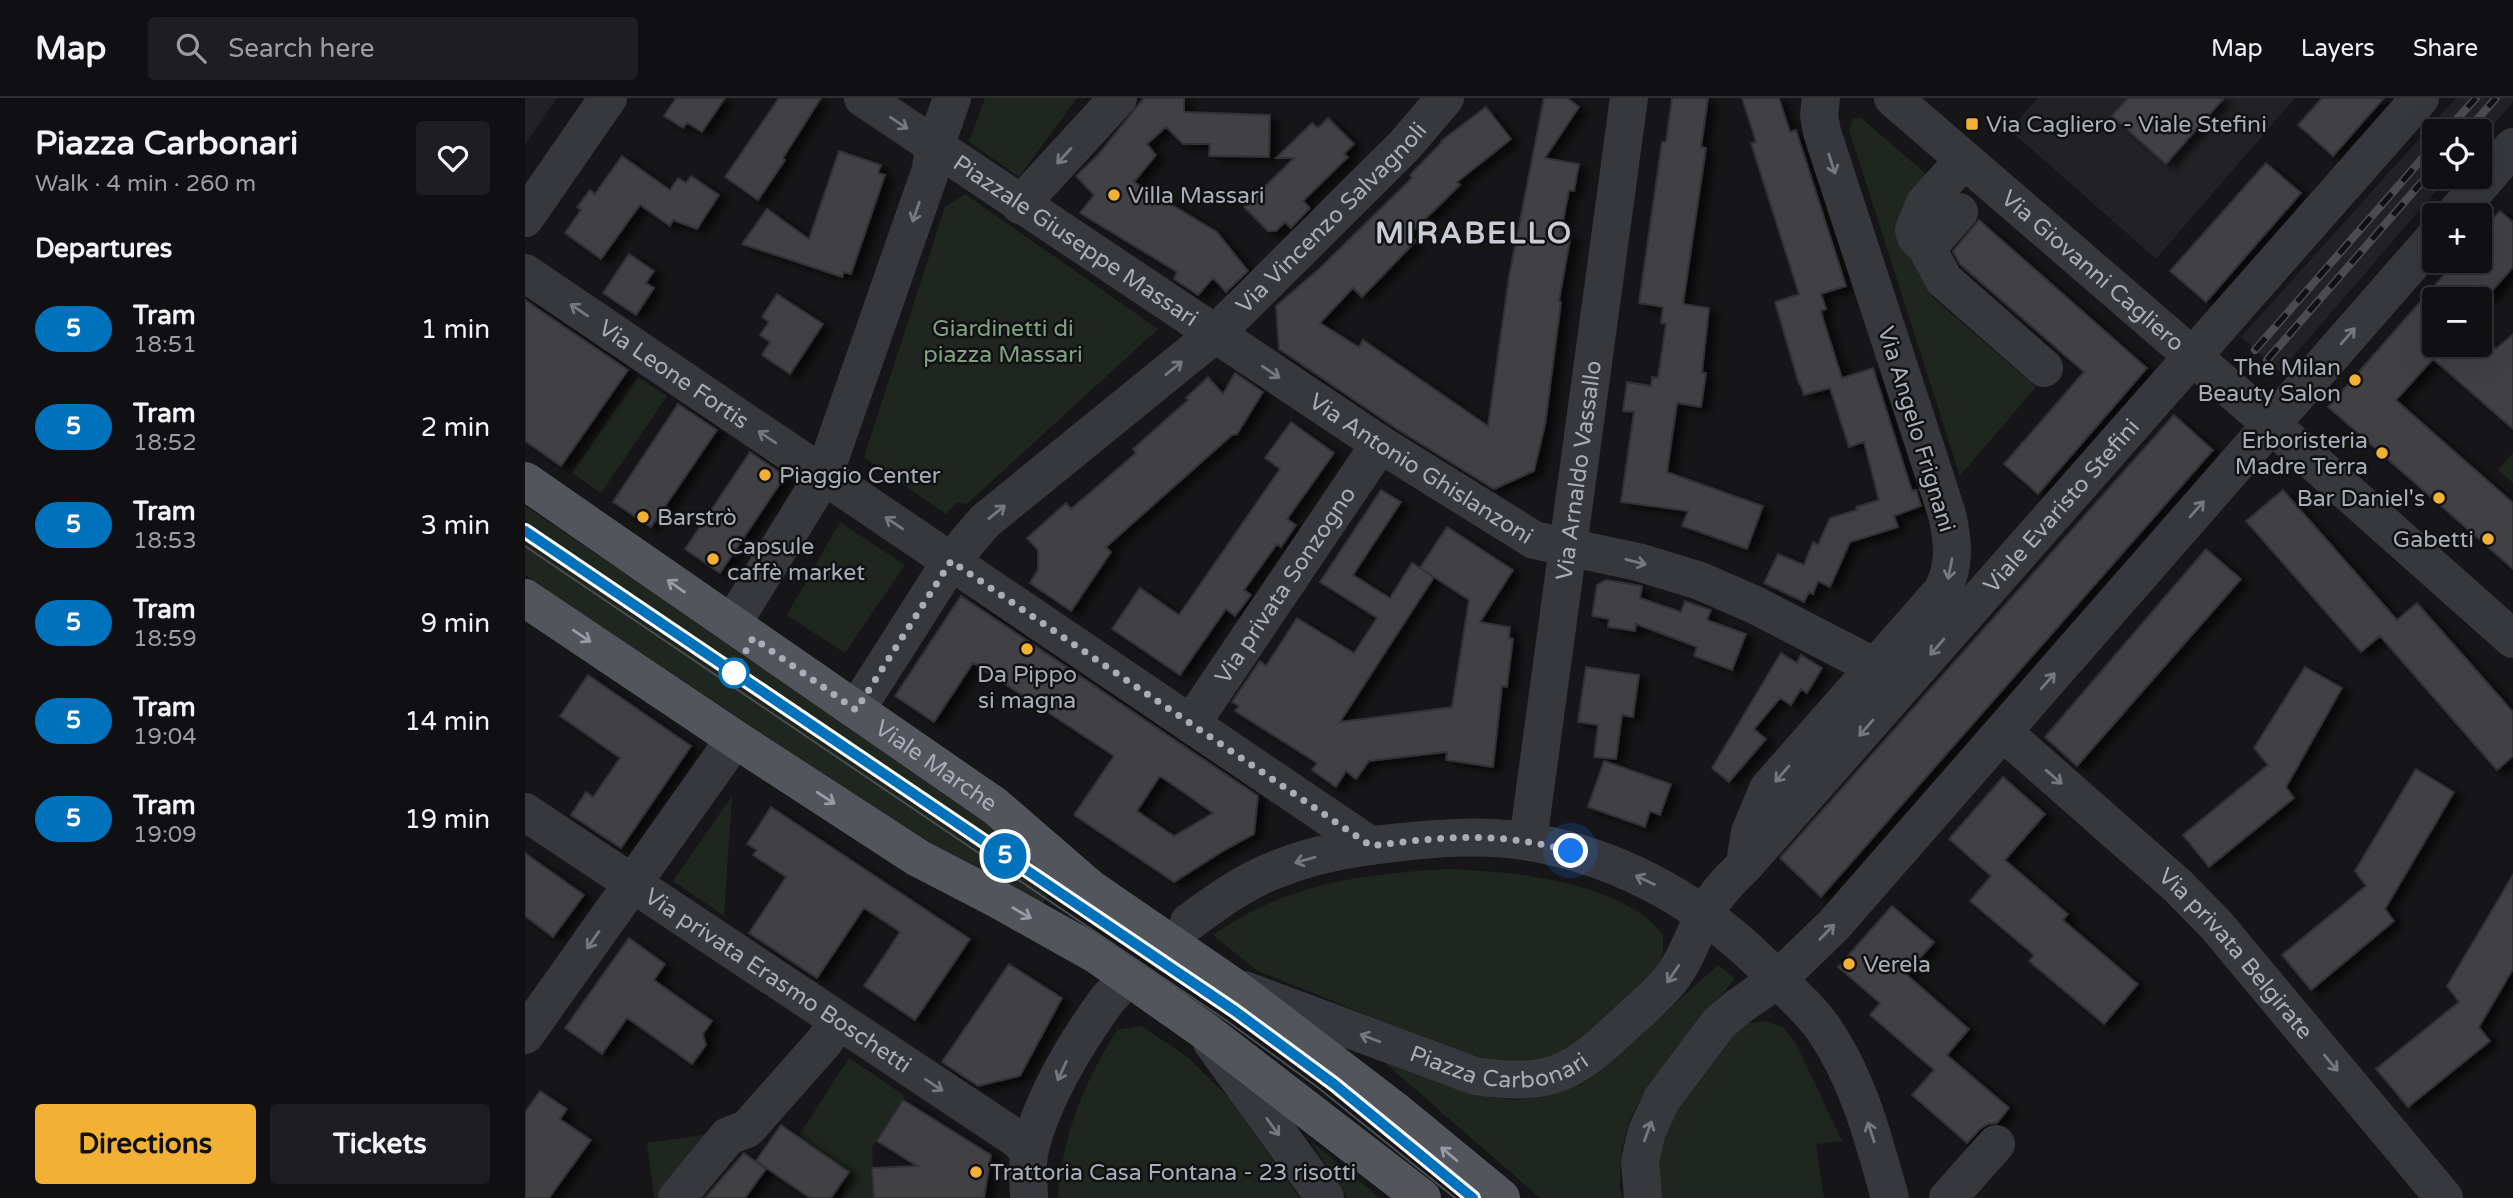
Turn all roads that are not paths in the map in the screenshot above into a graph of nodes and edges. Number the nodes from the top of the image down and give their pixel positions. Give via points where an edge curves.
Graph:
1 (608, 98) edge
2 (863, 98) edge
3 (952, 98) edge
4 (1445, 98) edge
5 (1629, 98) edge
6 (1821, 98) edge
7 (1893, 98) edge
8 (2420, 98) edge
9 (1112, 101) edge
10 (935, 147) junction
11 (2513, 147) edge
12 (1964, 160) junction
13 (2464, 203) edge
14 (1020, 205) junction
15 (1959, 212) dead end
16 (525, 218) edge
17 (1927, 248) junction
18 (2422, 252) edge
19 (525, 273) edge
20 (1215, 334) junction
21 (2193, 357) junction
22 (2044, 368) dead end
23 (2271, 425) junction
24 (1380, 444) junction
25 (824, 475) junction
26 (525, 481) edge
27 (1569, 547) junction
28 (951, 561) junction
29 (525, 598) edge
30 (732, 624) junction
31 (2513, 639) edge
32 (1875, 667) junction
33 (856, 710) junction
34 (1191, 724) junction
35 (2003, 732) junction
36 (735, 739) junction
37 (525, 812) edge
38 (1528, 841) junction
39 (1371, 846) junction
40 (1744, 866) junction
41 (632, 885) junction
42 (1705, 914) junction
43 (1189, 922) tunnel mouth
44 (1778, 979) junction
45 (1232, 986) junction
46 (1107, 1000) tunnel mouth
47 (838, 1021) junction
48 (1205, 1031) junction
49 (525, 1035) edge
50 (1996, 1144) dead end
51 (1029, 1151) junction
52 (677, 1198) edge
53 (1029, 1198) edge
54 (1325, 1198) edge
55 (1422, 1198) edge
56 (1501, 1198) edge
57 (1643, 1198) edge
58 (1890, 1198) edge
59 (1948, 1198) edge
60 (2444, 1198) edge

1 - 16 street
2 -> 10 street
3 - 10 street
4 - 20 street, Via Vincenzo Salvagnoli via 1405,145
5 - 27 street, Via Arnaldo Vassallo
6 -> 32 street, Via Angelo Frignani via 1822,132 1952,534 1952,566 1943,590
7 - 12 street, Via Giovanni Cagliero
8 - 21 street, Viale Evaristo Stefini
9 -> 14 street
10 - 14 street, Piazzale Giuseppe Massari
10 -> 25 street, Piazzale Giuseppe Massari
11 - 13 street
12 - 17 street via 1925,203 1915,230
12 - 21 street, Via Giovanni Cagliero
14 - 20 street, Piazzale Giuseppe Massari
15 - 17 street
17 - 22 street via 1944,280
23 -> 18 street
25 -> 19 street, Via Leone Fortis
20 -> 24 street, Via Antonio Ghislanzoni
28 -> 20 street, Piazzale Giuseppe Massari via 985,522
21 - 23 street, Via Giovanni Cagliero
21 -> 40 street, Viale Evaristo Stefini
23 - 31 street, Via Giovanni Cagliero
35 -> 23 street
24 - 27 street, Via Antonio Ghislanzoni via 1534,540
24 - 34 street, Via privata Sonzogno
28 -> 25 street
25 - 30 street, Piazzale Giuseppe Massari
30 -> 26 main road, Viale Marche
27 -> 32 street, Via Antonio Ghislanzoni via 1700,581
27 - 38 street, Via Arnaldo Vassallo
28 - 33 street, Piazzale Giuseppe Massari
28 - 34 street
29 -> 36 main road
30 - 33 main road, Viale Marche
32 -> 40 street, Via Angelo Frignani via 1768,789 1750,832
33 - 45 main road, Viale Marche via 995,806 1091,889
34 - 39 street
44 -> 35 street via 1833,926
35 -> 60 street, Via privata Belgirate via 2217,926
36 - 41 street
36 -> 48 main road via 918,858 1097,955
37 - 41 street, Via privata Erasmo Boschetti
38 - 39 street via 1472,838
42 -> 38 street via 1615,866
39 -> 43 street via 1279,868 1230,892
40 - 42 street, Viale Evaristo Stefini via 1720,889
41 - 47 street, Via privata Erasmo Boschetti
41 -> 49 street
42 - 44 street
42 -> 45 street, Piazza Carbonari via 1669,981 1584,1061 1532,1079 1475,1076
57 -> 44 street via 1640,1161 1662,1099 1719,1023
58 -> 44 street via 1872,1133 1842,1060 1824,1029
56 -> 45 main road, Viale Marche
46 -> 51 street via 1066,1061
47 -> 51 street, Via privata Erasmo Boschetti
47 - 52 street via 747,1129 728,1136
48 -> 54 street
48 - 55 main road
50 - 59 street
51 - 53 street

